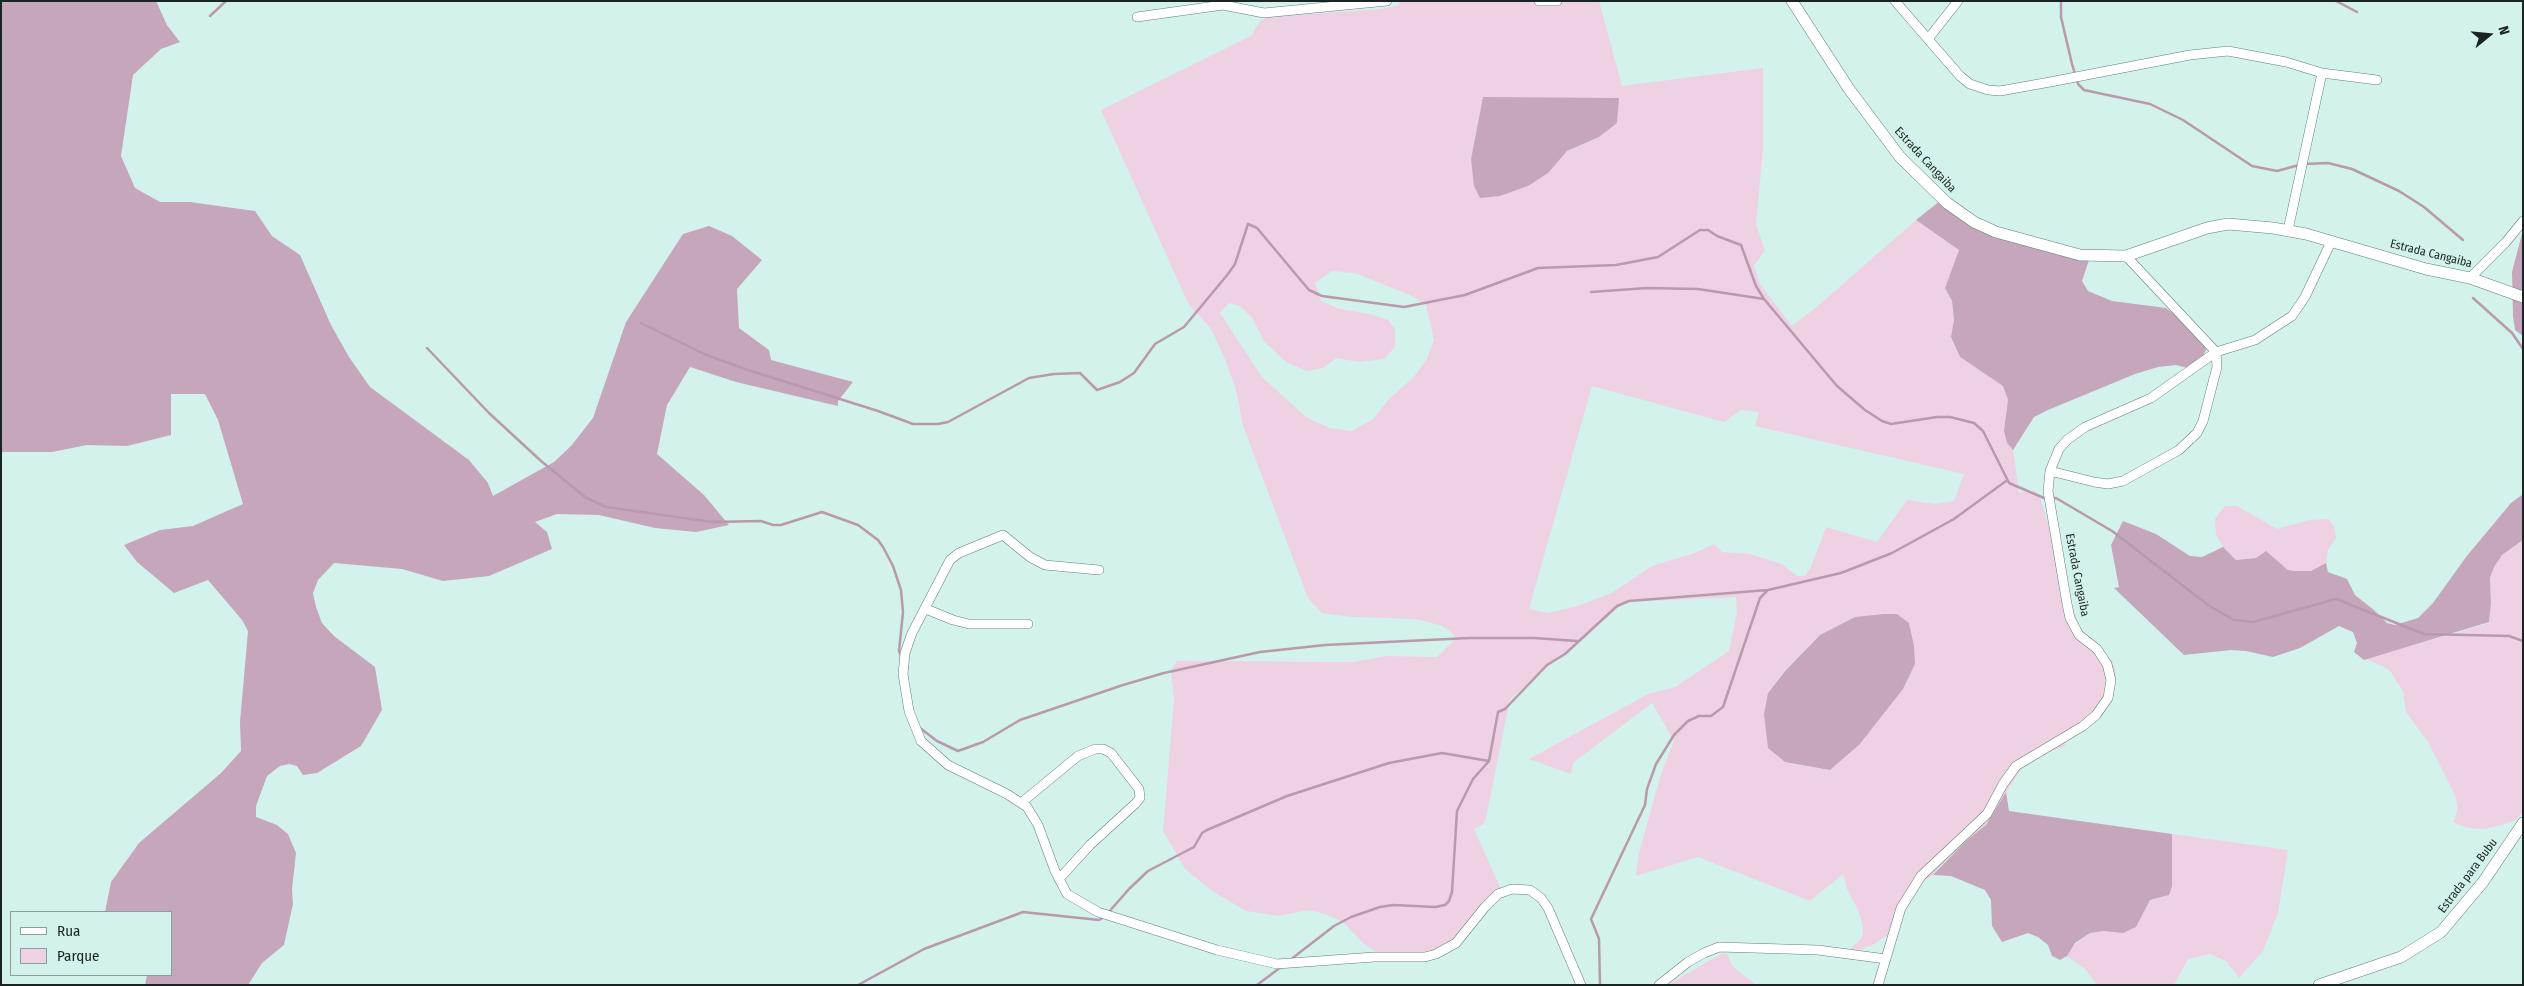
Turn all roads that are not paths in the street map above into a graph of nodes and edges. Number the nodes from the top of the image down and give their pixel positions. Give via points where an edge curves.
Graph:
1 (1387, 1) edge
2 (1539, 1) edge
3 (1557, 1) edge
4 (1792, 1) edge
5 (1895, 1) edge
6 (1958, 1) edge
7 (1137, 17) dead end
8 (1928, 39) junction
9 (2322, 73) junction
10 (2377, 80) dead end
11 (2523, 221) edge
12 (2288, 230) junction
13 (2331, 242) junction
14 (2126, 256) junction
15 (2470, 278) junction
16 (2523, 298) edge
17 (2216, 352) junction
18 (2050, 471) junction
19 (1099, 570) dead end
20 (926, 609) junction
21 (1028, 624) dead end
22 (1021, 803) junction
23 (2523, 823) edge
24 (1059, 879) junction
25 (1886, 959) junction
26 (1581, 985) edge
27 (1659, 985) edge
28 (1878, 985) edge
29 (2319, 985) edge

1 - 7 street via 1271,12 1223,5
2 - 3 street
4 - 14 street, Estrada Cangaiba via 1875,125 1900,157 1947,203 1974,222 2015,239 2080,255
5 - 8 street
6 - 8 street
8 - 9 street via 1965,80 1978,88 1994,91 2228,51 2286,62
9 - 10 street
9 - 12 street
11 - 15 street
12 - 13 street, Estrada Cangaiba
12 - 14 street, Estrada Cangaiba via 2228,224
13 - 15 street, Estrada Cangaiba
13 - 17 street, Estrada Cangaiba via 2309,290 2292,316 2255,340
14 - 17 street
15 - 16 street, Estrada Cangaiba
17 - 18 street, Estrada Cangaiba via 2151,398 2075,433 2059,449
17 - 18 street via 2218,367 2202,421 2197,433 2179,450 2130,477 2108,484
18 - 25 street, Estrada Cangaiba via 2048,491 2070,618 2079,635 2097,649 2107,664 2111,680 2108,698 2083,726 2016,766 1987,814 1921,876 1901,908
19 - 20 street via 1045,565 1008,538 998,536 953,556
20 - 21 street via 970,624
20 - 22 street via 912,633 903,674 915,728 922,742 948,765
22 - 24 street via 1038,825
22 - 24 street via 1078,756 1094,749 1111,753 1139,789 1140,798 1136,803
23 - 29 street, Estrada para Bubu via 2483,882 2441,932 2401,956
24 - 26 street via 1067,894 1098,912 1217,950 1277,964 1436,954 1456,943 1498,894 1512,889 1530,890 1548,908
25 - 27 street via 1818,950 1720,947 1688,962
25 - 28 street, Estrada Cangaiba

